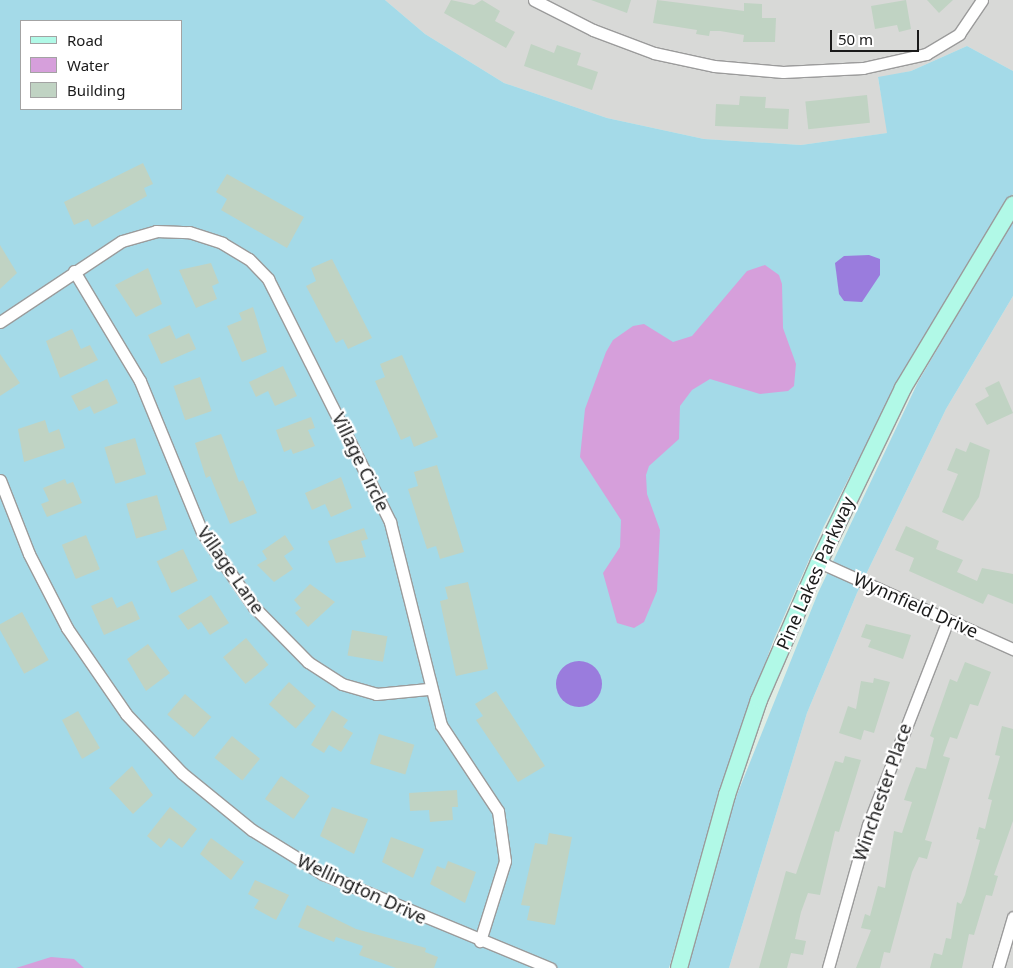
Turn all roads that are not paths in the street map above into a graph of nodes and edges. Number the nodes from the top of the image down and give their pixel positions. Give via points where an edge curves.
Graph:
1 (534, 0) edge
2 (982, 0) edge
3 (1013, 205) edge
4 (74, 271) junction
5 (0, 322) edge
6 (0, 480) edge
7 (819, 562) junction
8 (948, 620) junction
9 (1013, 649) edge
10 (428, 689) junction
11 (1013, 917) edge
12 (480, 941) junction
13 (550, 968) edge
14 (679, 968) edge
15 (828, 968) edge
16 (998, 968) edge

1 - 2 street via 601,33 676,58 744,69 822,72 885,64 940,49 963,30
3 - 7 street, Pine Lakes Parkway via 913,371
4 - 5 street, Village Circle
4 - 10 street, Village Lane via 140,381 202,532 254,607 308,662 342,684 376,694
4 - 10 street, Village Circle via 122,241 167,231 222,243 262,272 384,509 408,584
6 - 12 street, Wellington Drive via 33,563 67,628 126,714 182,773 231,814 303,864
7 - 8 street, Wynnfield Drive
7 - 14 street, Pine Lakes Parkway via 756,709 727,795
8 - 9 street, Wynnfield Drive
8 - 15 street, Winchester Place via 868,825
10 - 12 street, Village Circle via 446,736 490,796 503,829 504,870
11 - 16 street
12 - 13 street, Wellington Drive

